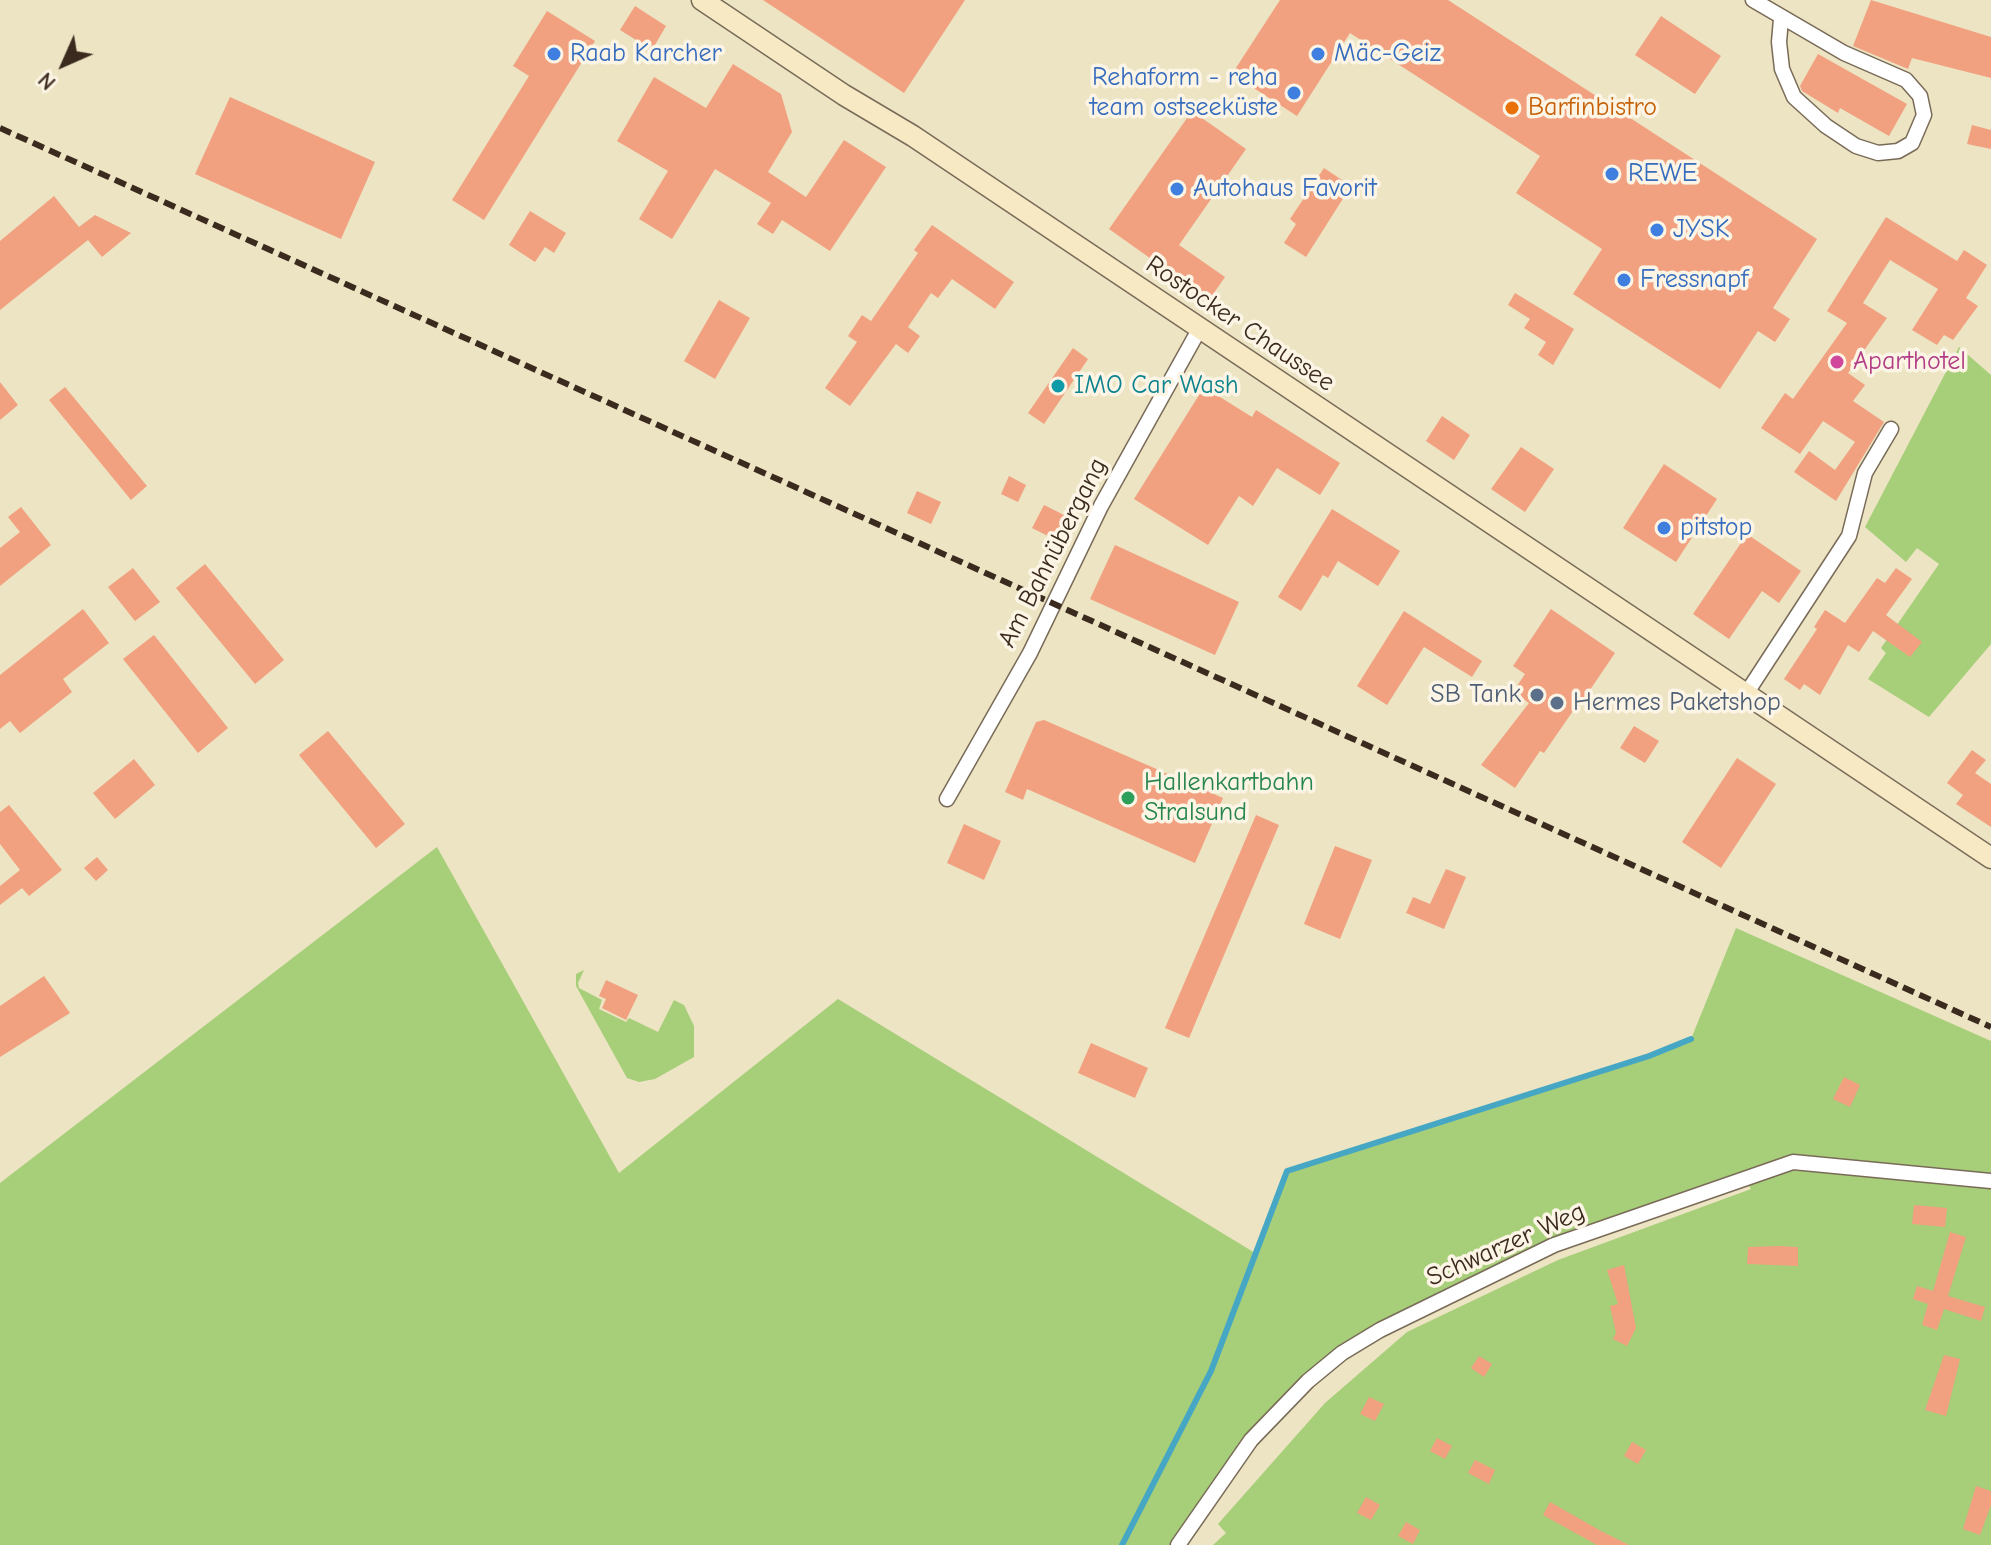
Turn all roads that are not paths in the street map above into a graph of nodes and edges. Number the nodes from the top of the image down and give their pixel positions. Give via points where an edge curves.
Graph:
1 (702, 0) edge
2 (1753, 0) edge
3 (1781, 19) junction
4 (1200, 328) junction
5 (1891, 429) dead end
6 (1746, 694) junction
7 (947, 799) dead end
8 (1991, 858) edge
9 (1991, 1181) edge
10 (1178, 1545) edge

1 - 4 main road, Rostocker Chaussee
2 - 3 street
3 - 3 street via 1906,80 1920,96 1924,115 1912,143 1878,153 1856,146 1794,97 1782,69
4 - 6 main road, Rostocker Chaussee
4 - 7 street, Am Bahnübergang via 1101,506 1030,653
5 - 6 street via 1865,473 1849,536
6 - 8 main road, Rostocker Chaussee
9 - 10 street, Schwarzer Weg via 1793,1162 1554,1245 1342,1353 1251,1440

